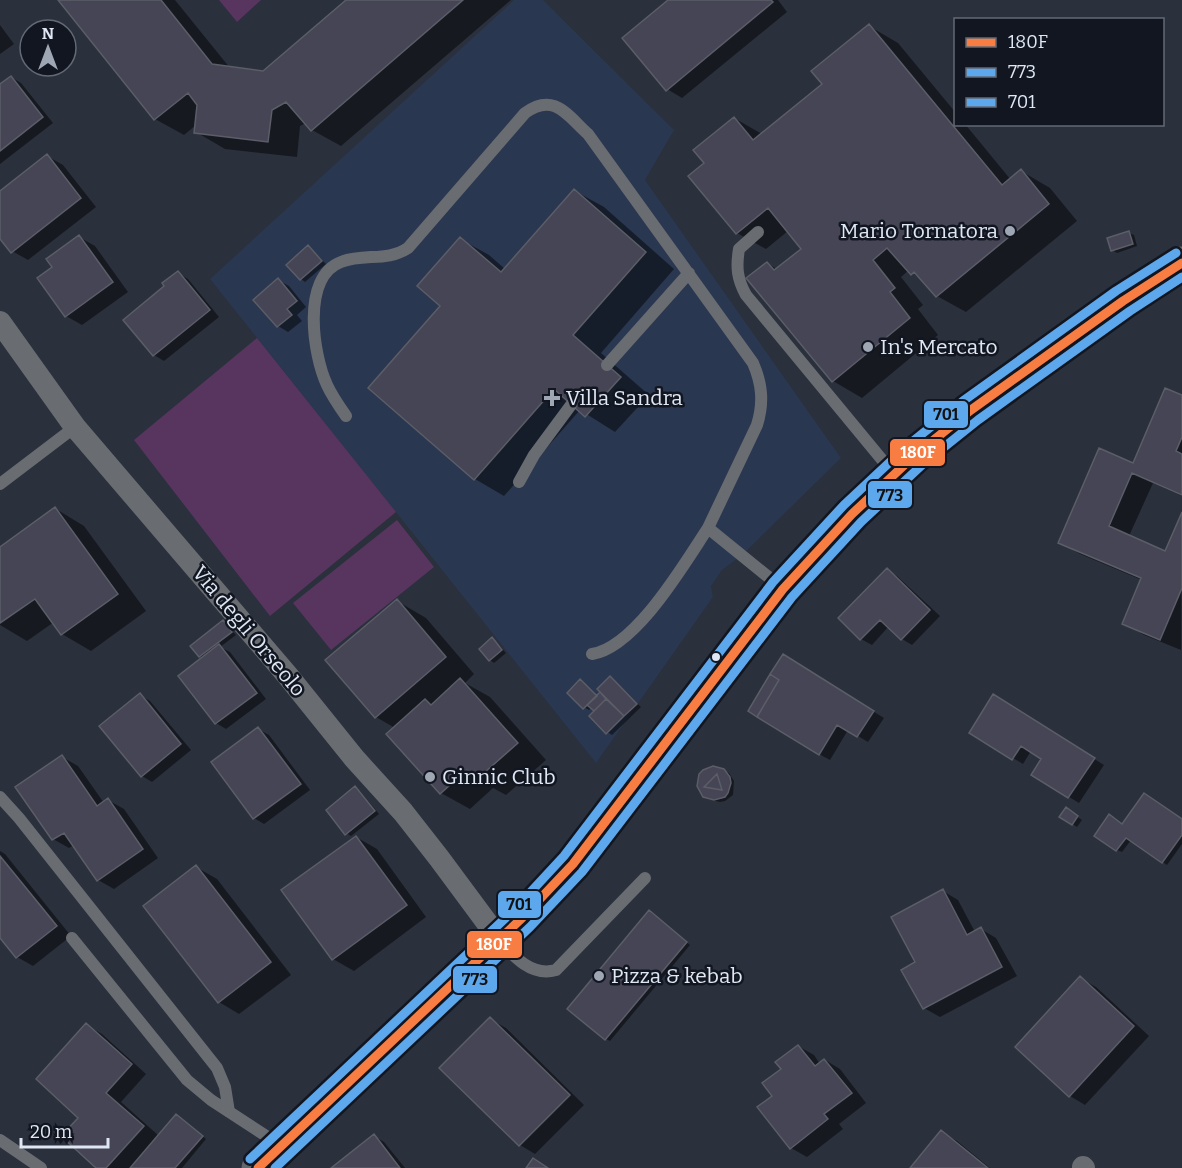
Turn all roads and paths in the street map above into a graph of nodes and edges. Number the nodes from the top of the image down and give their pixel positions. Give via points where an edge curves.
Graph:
1 (758, 232) dead end
2 (1182, 263) edge
3 (689, 273) junction
4 (0, 322) edge
5 (607, 365) dead end
6 (572, 405) dead end
7 (346, 416) dead end
8 (75, 428) junction
9 (894, 474) junction
10 (519, 482) dead end
11 (0, 484) edge
12 (708, 528) junction
13 (783, 589) junction
14 (592, 654) dead end
15 (0, 797) edge
16 (645, 878) dead end
17 (72, 938) dead end
18 (499, 939) junction
19 (229, 1112) junction
20 (0, 1140) edge
21 (281, 1146) junction
22 (41, 1168) edge
23 (258, 1168) edge

1 - 9 lane via 739,249 738,279 746,295
2 - 9 main road via 1018,375
3 - 5 lane
3 - 7 lane via 588,134 554,105 534,107 408,248 388,257 342,261 325,273 314,310 316,345 327,385
3 - 12 lane via 746,352 762,390 762,408 756,425
4 - 8 street, Via degli Orseolo
6 - 10 lane
8 - 11 lane
8 - 18 street, Via degli Orseolo via 403,812
9 - 13 main road
12 - 13 lane
12 - 14 lane via 635,627 616,645
13 - 18 main road via 573,864
15 - 19 lane via 217,1068
16 - 18 lane via 556,970 547,972 527,966
17 - 19 lane via 187,1080
18 - 21 main road
19 - 21 lane
20 - 22 lane
21 - 23 main road

